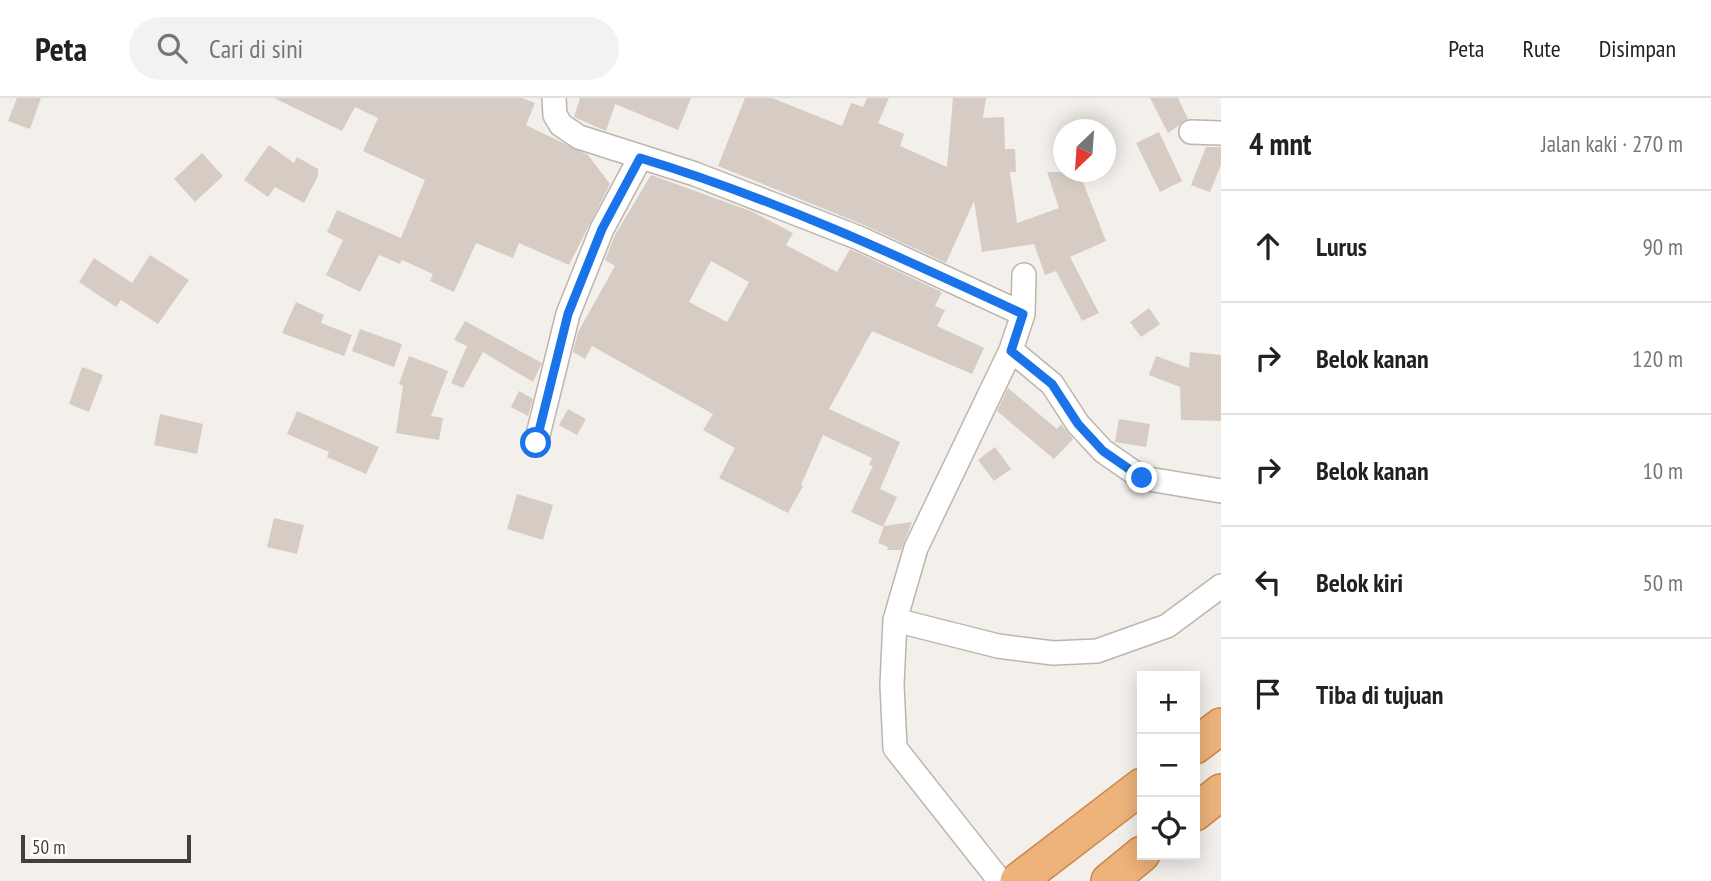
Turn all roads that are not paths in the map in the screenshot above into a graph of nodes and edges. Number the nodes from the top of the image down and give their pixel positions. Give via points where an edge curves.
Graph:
1 (554, 98) edge
2 (1191, 132) dead end
3 (1221, 133) edge
4 (640, 158) junction
5 (1024, 275) dead end
6 (1023, 314) junction
7 (1011, 351) junction
8 (536, 443) dead end
9 (1221, 491) edge
10 (1221, 586) edge
11 (895, 620) junction
12 (1221, 726) edge
13 (1200, 742) edge
14 (1137, 790) edge
15 (1221, 792) edge
16 (1200, 809) edge
17 (1137, 859) edge
18 (1000, 881) edge
19 (1018, 881) edge
20 (1109, 881) edge

1 - 4 street via 561,125 579,137
2 - 3 street
4 - 6 street via 695,174 859,238
4 - 8 street via 602,229 568,314
5 - 6 street
6 - 7 street
7 - 9 street via 1052,384 1078,424 1103,451 1142,478
7 - 11 street via 916,548
10 - 11 street via 1167,626 1097,651 1053,653 998,646
11 - 18 street via 895,748
12 - 13 highway
14 - 19 highway
15 - 16 highway
17 - 20 highway

